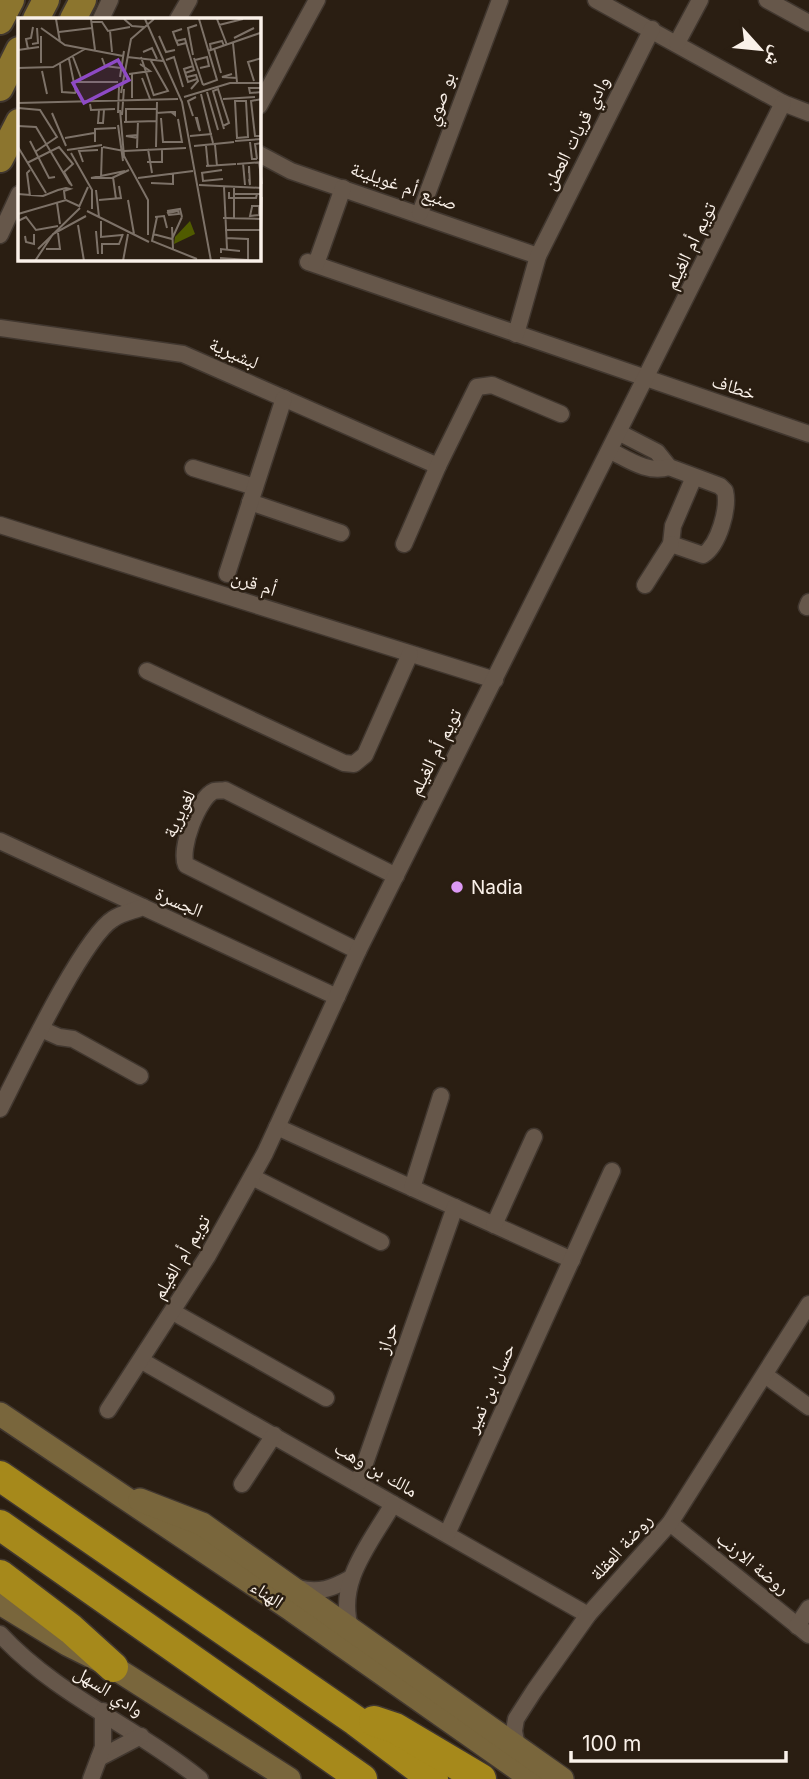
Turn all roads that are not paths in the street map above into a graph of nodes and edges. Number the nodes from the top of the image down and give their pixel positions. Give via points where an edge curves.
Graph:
1 (11, 0) edge
2 (46, 0) edge
3 (83, 0) edge
4 (110, 0) edge
5 (189, 0) edge
6 (317, 0) edge
7 (500, 0) edge
8 (596, 0) edge
9 (700, 0) edge
10 (774, 2) edge
11 (37, 18) edge
12 (74, 18) edge
13 (101, 18) edge
14 (179, 18) edge
15 (0, 21) edge
16 (809, 23) edge
17 (652, 29) junction
18 (677, 43) junction
19 (18, 52) edge
20 (0, 88) edge
21 (261, 102) edge
22 (783, 103) junction
23 (809, 113) edge
24 (18, 124) edge
25 (261, 155) edge
26 (0, 159) edge
27 (343, 188) junction
28 (18, 196) edge
29 (420, 213) junction
30 (0, 235) edge
31 (538, 256) junction
32 (0, 328) edge
33 (516, 334) junction
34 (646, 380) junction
35 (284, 398) junction
36 (561, 414) dead end
37 (620, 433) junction
38 (809, 434) edge
39 (611, 451) junction
40 (438, 466) junction
41 (669, 467) junction
42 (193, 468) dead end
43 (694, 477) junction
44 (253, 495) junction
45 (0, 525) edge
46 (341, 533) dead end
47 (404, 544) dead end
48 (670, 544) junction
49 (227, 574) dead end
50 (645, 585) dead end
51 (410, 654) junction
52 (146, 671) dead end
53 (495, 680) junction
54 (0, 841) edge
55 (396, 876) junction
56 (143, 907) junction
57 (358, 951) junction
58 (337, 997) junction
59 (44, 1024) junction
60 (140, 1076) dead end
61 (442, 1096) dead end
62 (0, 1109) edge
63 (277, 1126) junction
64 (534, 1137) dead end
65 (612, 1171) dead end
66 (252, 1177) junction
67 (412, 1188) junction
68 (455, 1207) junction
69 (494, 1225) junction
70 (380, 1242) dead end
71 (572, 1260) junction
72 (809, 1304) edge
73 (173, 1312) junction
74 (142, 1361) junction
75 (765, 1375) junction
76 (326, 1398) dead end
77 (809, 1407) edge
78 (108, 1410) dead end
79 (0, 1414) edge
80 (274, 1435) junction
81 (0, 1476) edge
82 (358, 1483) junction
83 (242, 1484) dead end
84 (119, 1494) junction
85 (393, 1504) junction
86 (670, 1523) junction
87 (0, 1525) edge
88 (447, 1534) junction
89 (0, 1575) edge
90 (351, 1578) junction
91 (289, 1586) junction
92 (0, 1602) edge
93 (809, 1608) edge
94 (588, 1615) junction
95 (351, 1630) junction
96 (803, 1630) edge
97 (0, 1634) edge
98 (113, 1667) junction
99 (103, 1711) junction
100 (356, 1721) junction
101 (141, 1737) junction
102 (517, 1746) junction
103 (99, 1758) junction
104 (91, 1779) edge
105 (200, 1779) edge
106 (289, 1779) edge
107 (362, 1779) edge
108 (433, 1779) edge
109 (481, 1779) edge
110 (531, 1779) edge
111 (562, 1779) edge

1 - 15 main road
2 - 11 main road
3 - 12 main road
4 - 13 street
5 - 14 street
6 - 21 street
7 - 29 street, بو صوي
8 - 17 street
9 - 18 street
10 - 16 street
17 - 18 street
17 - 31 street, وادي قريات العطن
18 - 22 street
19 - 20 main road
22 - 23 street
22 - 34 street, تويم أم الغيلم
24 - 26 main road
25 - 27 street, صنيع أم غويلينة via 290,171
27 - 29 street, صنيع أم غويلينة
27 - 33 street via 312,263
28 - 30 street
29 - 31 street, صنيع أم غويلينة
31 - 33 street
32 - 35 street, لبشيرية via 183,354
33 - 34 street
34 - 37 street, تويم أم الغيلم
34 - 38 street, خطاف
35 - 40 street, لبشيرية
35 - 44 street
36 - 40 street via 492,385 481,385 473,391
37 - 39 street, تويم أم الغيلم
37 - 41 street via 657,452
39 - 41 street via 658,471
39 - 53 street, تويم أم الغيلم
40 - 47 street
41 - 43 street
42 - 44 street
43 - 48 street
43 - 48 street via 725,491 727,505 718,534 703,555
44 - 46 street
44 - 49 street
45 - 51 street, أم قرن
48 - 50 street
51 - 52 street via 365,755 354,764
51 - 53 street, أم قرن
53 - 55 street, تويم أم الغيلم
54 - 56 street
55 - 57 street, تويم أم الغيلم
55 - 57 street, لغويرية via 225,790 214,791 205,800 184,843 186,865
56 - 58 street, الجسرة
56 - 59 street, الجسرة via 113,918 103,927
57 - 58 street, تويم أم الغيلم
58 - 63 street, تويم أم الغيلم
59 - 60 street via 65,1028 73,1039
59 - 62 street, الجسرة
61 - 67 street
63 - 66 street, تويم أم الغيلم
63 - 67 street
64 - 69 street
65 - 71 street, حسان بن نمير
66 - 70 street
66 - 73 street, تويم أم الغيلم
67 - 68 street
68 - 69 street
68 - 82 street, حراز
69 - 71 street
71 - 88 street, حسان بن نمير
72 - 75 street, روضة العقلة
73 - 74 street, تويم أم الغيلم
73 - 76 street
74 - 78 street, تويم أم الغيلم
74 - 80 street, مالك بن وهب
75 - 77 street
75 - 86 street, روضة العقلة
79 - 84 main road, الهناء
80 - 82 street, مالك بن وهب
80 - 83 street
81 - 100 highway
82 - 85 street, مالك بن وهب
84 - 91 main road via 158,1504 202,1524
84 - 110 main road, الهناء
85 - 88 street, مالك بن وهب
85 - 90 street
86 - 94 street, روضة العقلة
86 - 96 street, روضة الارنب
87 - 107 highway
88 - 94 street, مالك بن وهب
89 - 98 highway
90 - 91 street via 332,1589 310,1592
90 - 95 street via 345,1613
91 - 95 main road
92 - 98 main road
93 - 96 street
94 - 102 street, روضة العقلة via 516,1719
95 - 102 main road
97 - 99 street, وادي السهل via 38,1671
98 - 106 main road
99 - 101 street, وادي السهل
99 - 103 street
100 - 108 highway
100 - 109 highway via 395,1727
101 - 103 street
101 - 105 street, وادي السهل
102 - 111 main road
103 - 104 street

